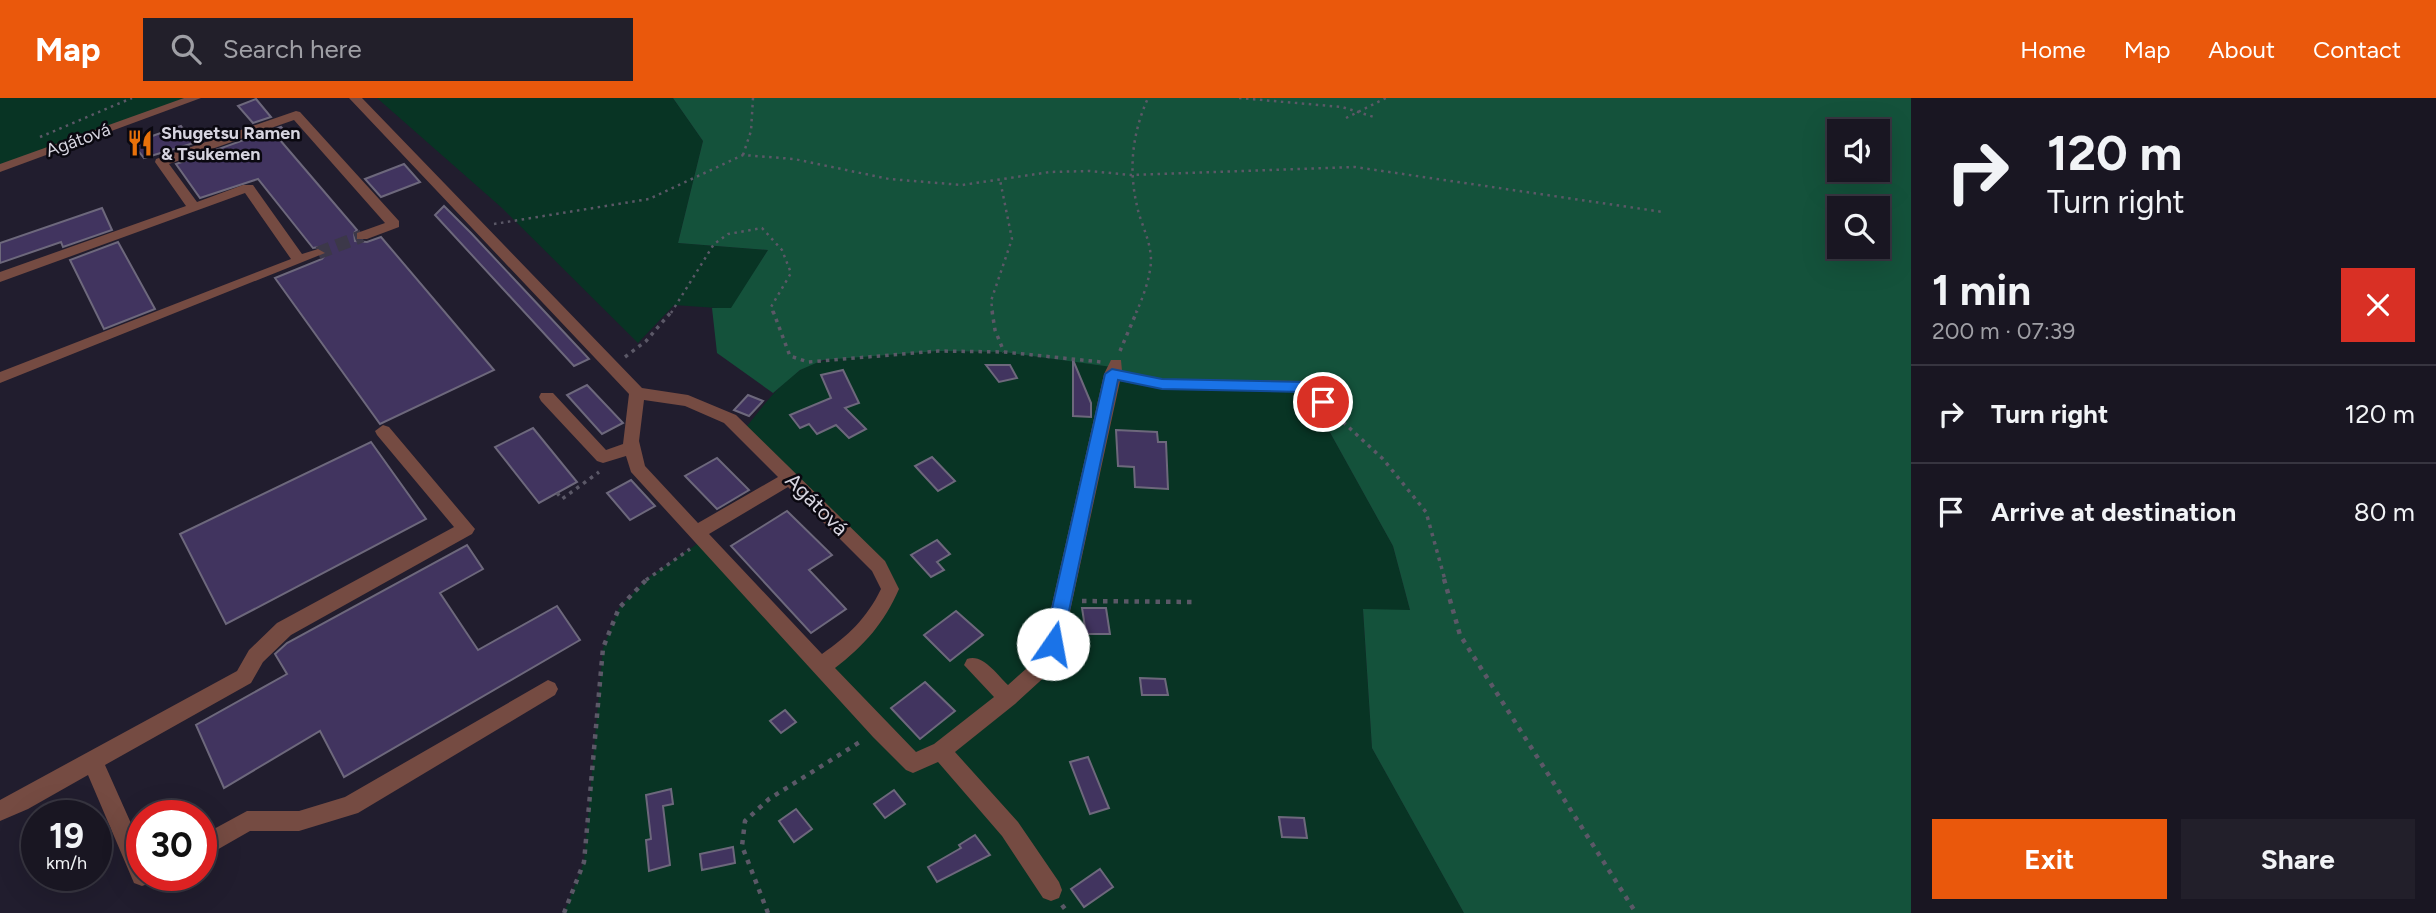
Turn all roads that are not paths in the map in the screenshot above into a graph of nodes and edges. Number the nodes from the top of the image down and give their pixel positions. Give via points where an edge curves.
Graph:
1 (195, 98) edge
2 (355, 98) edge
3 (0, 168) edge
4 (194, 207) junction
5 (362, 236) tunnel mouth
6 (318, 253) tunnel mouth
7 (299, 260) junction
8 (0, 277) edge
9 (0, 378) edge
10 (637, 393) junction
11 (547, 397) dead end
12 (1334, 413) road end
13 (383, 432) dead end
14 (632, 447) junction
15 (790, 478) junction
16 (700, 536) junction
17 (974, 665) dead end
18 (822, 666) junction
19 (548, 689) dead end
20 (1008, 698) junction
21 (941, 751) junction
22 (93, 762) junction
23 (0, 811) edge
24 (126, 838) edge
25 (217, 839) edge
26 (1051, 890) dead end

1 - 3 street, Agátová
2 - 10 street
4 - 5 street via 161,162 296,115 394,224
4 - 7 street via 247,188
4 - 8 street
6 - 7 street
7 - 9 street
10 - 14 street
10 - 15 street, Agátová via 688,401 730,419
11 - 14 street via 603,457
12 - 20 street via 1306,387 1162,384 1114,369 1053,644 1043,666
13 - 22 street via 466,529 284,629 256,656 244,677
14 - 16 street via 637,468
15 - 16 street
15 - 18 street, Agátová via 879,566 890,589 865,634
16 - 18 street
17 - 20 street
18 - 21 street via 913,763
19 - 25 street via 350,806 299,821 247,821
20 - 21 street
21 - 26 street via 1010,829
22 - 23 street
22 - 24 street

